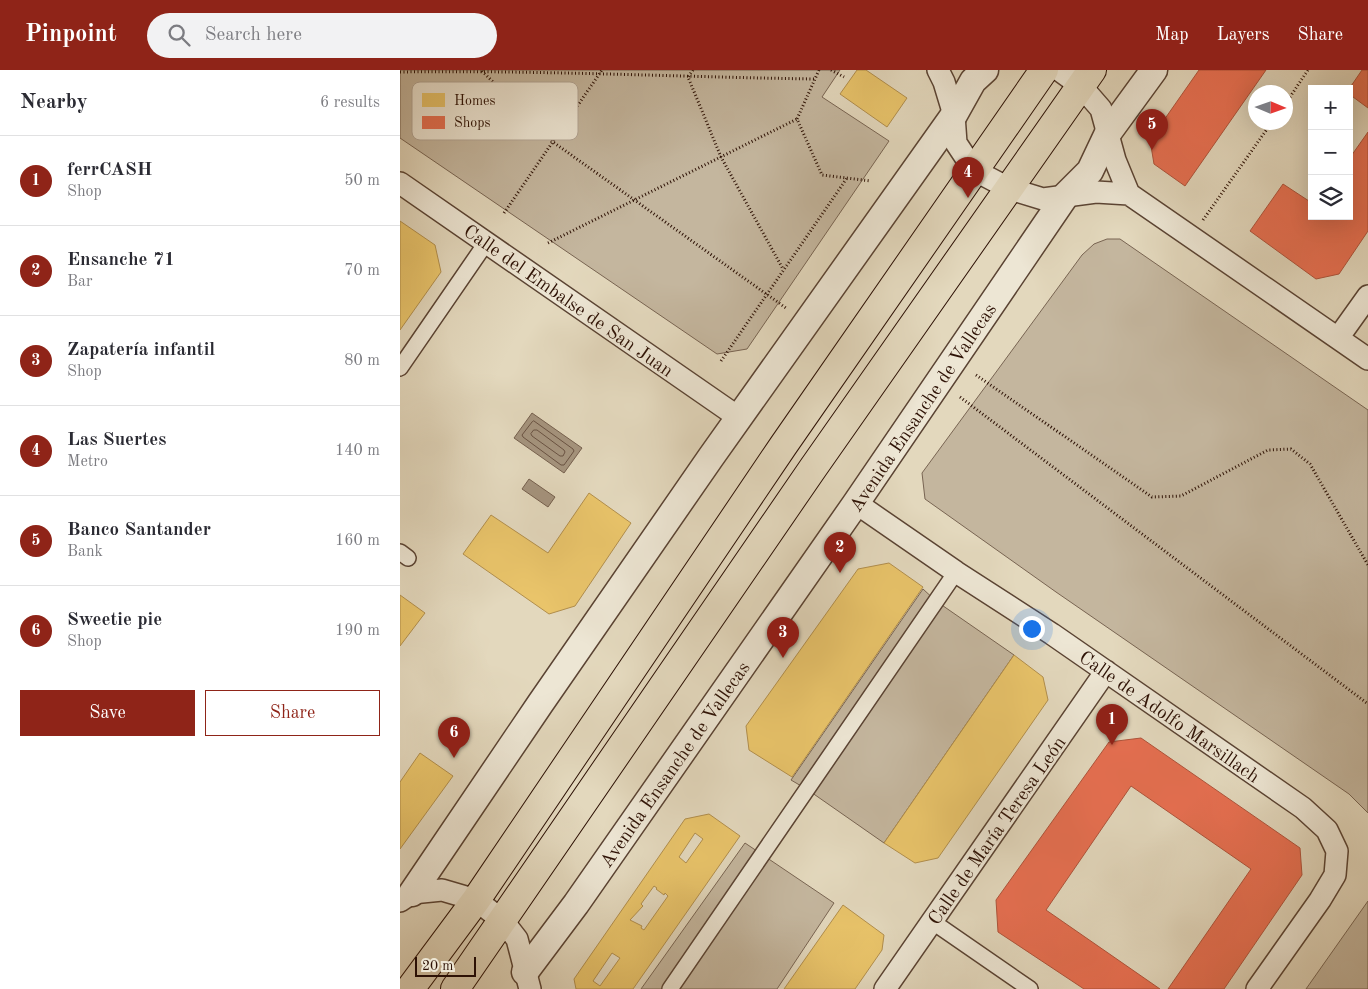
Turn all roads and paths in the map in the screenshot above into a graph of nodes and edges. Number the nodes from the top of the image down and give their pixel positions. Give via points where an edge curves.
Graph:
1 (482, 70) edge
2 (693, 70) edge
3 (819, 70) edge
4 (831, 70) edge
5 (938, 70) edge
6 (985, 70) edge
7 (1044, 70) edge
8 (1059, 70) edge
9 (1154, 70) edge
10 (1308, 70) edge
11 (400, 72) edge
12 (601, 72) edge
13 (844, 76) dead end
14 (688, 77) junction
15 (1086, 78) edge
16 (815, 79) junction
17 (494, 82) edge
18 (1293, 92) edge
19 (578, 106) edge
20 (954, 115) junction
21 (797, 118) junction
22 (1266, 130) edge
23 (1108, 133) junction
24 (553, 142) joint
25 (721, 157) junction
26 (974, 170) junction
27 (847, 178) junction
28 (871, 181) dead end
29 (400, 183) edge
30 (1010, 189) junction
31 (1129, 194) junction
32 (1066, 195) junction
33 (634, 199) junction
34 (504, 213) dead end
35 (1191, 238) junction
36 (486, 243) junction
37 (548, 243) dead end
38 (783, 270) junction
39 (766, 294) junction
40 (1368, 296) edge
41 (786, 308) dead end
42 (1338, 338) junction
43 (1368, 359) edge
44 (721, 361) dead end
45 (400, 368) edge
46 (976, 375) dead end
47 (960, 397) dead end
48 (738, 417) junction
49 (856, 503) junction
50 (1368, 565) edge
51 (956, 572) junction
52 (1106, 671) junction
53 (1368, 704) edge
54 (406, 897) edge
55 (476, 900) junction
56 (503, 920) junction
57 (933, 922) junction
58 (524, 983) edge
59 (410, 989) edge
60 (455, 989) edge
61 (670, 989) edge
62 (885, 989) edge
63 (1030, 989) edge
64 (1257, 989) edge

1 - 11 path
1 - 12 path
1 - 17 path
2 - 14 path
3 - 16 path
4 - 13 path
5 - 20 street
6 - 20 street via 973,81
7 - 26 main road
8 - 15 street
9 - 23 street, Avenida Ensanche de Vallecas
10 - 18 path
12 - 14 path
12 - 19 path
14 - 16 path
14 - 25 path
15 - 23 street
15 - 30 main road
16 - 21 path
20 - 26 street via 956,143
20 - 48 street
21 - 25 path
21 - 27 path via 822,175
22 - 35 path
23 - 31 street
23 - 32 street, Avenida Ensanche de Vallecas via 1090,171
24 - 33 path
24 - 34 path
25 - 33 path
25 - 38 path
26 - 30 street
26 - 55 main road
27 - 28 path
27 - 38 path
29 - 36 street, Calle del Embalse de San Juan
30 - 32 street via 1043,199
30 - 56 main road
31 - 32 street via 1096,192
31 - 35 street
32 - 49 street, Avenida Ensanche de Vallecas
33 - 37 path
33 - 39 path
35 - 42 street
36 - 45 street
36 - 48 street, Calle del Embalse de San Juan
38 - 39 path
39 - 41 path
39 - 44 path
40 - 42 street
42 - 43 street
46 - 50 path via 1152,497 1181,496 1268,450 1291,449 1310,464
47 - 53 path
48 - 54 street
49 - 51 street, Calle de Adolfo Marsillach
49 - 58 street, Avenida Ensanche de Vallecas
51 - 52 street, Calle de Adolfo Marsillach
51 - 61 street
52 - 57 street, Calle de María Teresa León
52 - 64 street, Calle de Adolfo Marsillach via 1303,808 1327,830 1336,851 1335,874
54 - 55 street via 442,890
55 - 56 street
55 - 59 main road
56 - 58 street via 517,939
56 - 60 main road
57 - 62 street, Calle de María Teresa León
57 - 63 street

